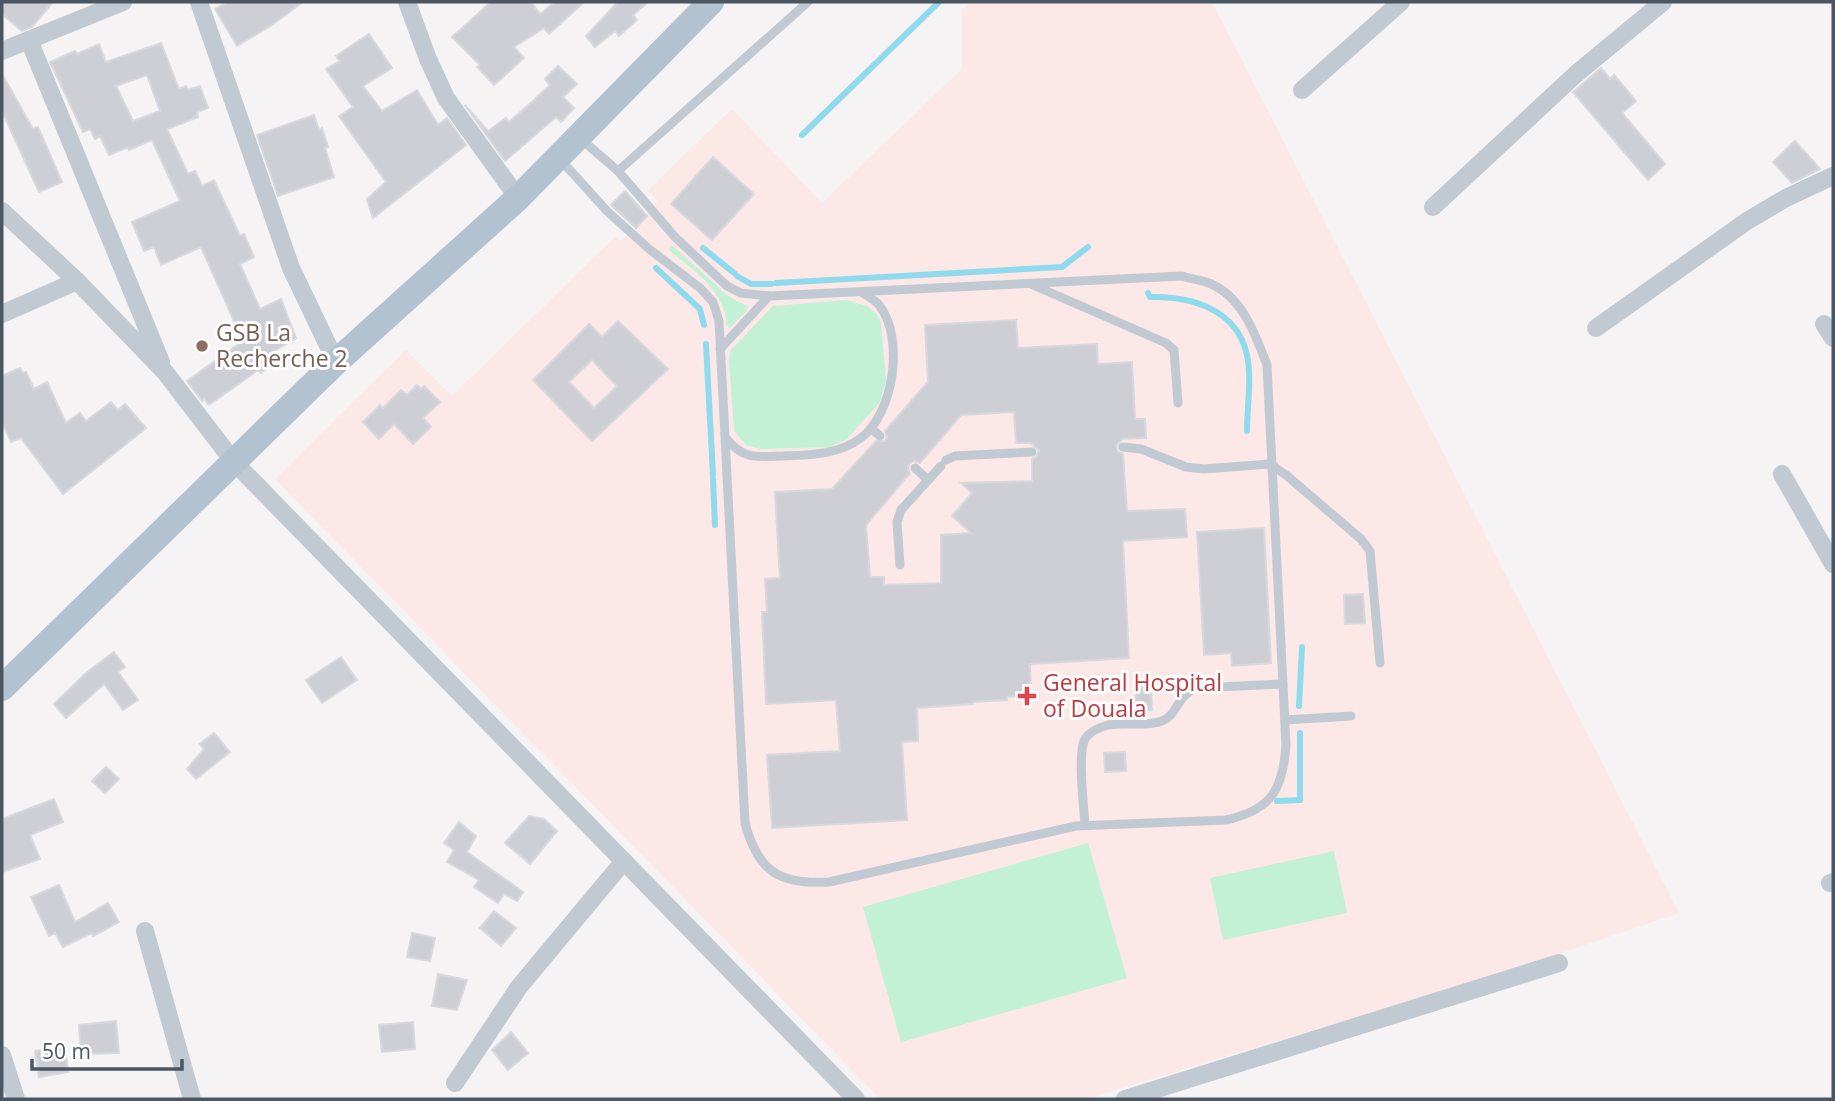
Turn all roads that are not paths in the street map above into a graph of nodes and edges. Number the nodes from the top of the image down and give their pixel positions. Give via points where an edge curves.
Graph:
1 (123, 2) edge
2 (198, 2) edge
3 (407, 2) edge
4 (711, 2) edge
5 (808, 2) edge
6 (1401, 2) edge
7 (1663, 2) edge
8 (29, 40) junction
9 (2, 51) edge
10 (1302, 90) dead end
11 (578, 136) junction
12 (558, 156) junction
13 (618, 171) junction
14 (1833, 176) edge
15 (517, 198) junction
16 (1433, 207) dead end
17 (2, 211) edge
18 (77, 281) junction
19 (1028, 283) junction
20 (862, 292) junction
21 (769, 296) junction
22 (2, 314) edge
23 (1596, 328) dead end
24 (720, 349) junction
25 (336, 362) junction
26 (165, 372) junction
27 (1178, 403) dead end
28 (872, 429) junction
29 (880, 436) dead end
30 (724, 437) junction
31 (1123, 447) dead end
32 (1031, 452) dead end
33 (234, 462) junction
34 (1270, 464) junction
35 (915, 468) dead end
36 (1782, 474) dead end
37 (928, 480) junction
38 (1833, 564) edge
39 (900, 565) dead end
40 (1380, 663) dead end
41 (1283, 684) junction
42 (2, 688) edge
43 (1351, 716) dead end
44 (1285, 720) junction
45 (1085, 825) junction
46 (624, 861) junction
47 (145, 931) dead end
48 (1559, 963) dead end
49 (2, 1055) edge
50 (455, 1083) dead end
51 (16, 1099) edge
52 (192, 1099) edge
53 (856, 1099) edge
54 (1125, 1099) edge

1 - 8 street
2 - 25 street via 291,268
3 - 15 street via 446,98
4 - 11 main road
5 - 13 lane
6 - 10 street
7 - 16 street
8 - 9 street
8 - 26 street
11 - 12 main road
11 - 13 lane
12 - 15 main road
12 - 24 lane via 607,211 713,302
13 - 21 lane via 675,237 727,286 741,293
14 - 23 street via 1747,221
15 - 25 main road
17 - 18 street
18 - 22 street
18 - 26 street
19 - 20 lane
19 - 27 lane via 1166,343 1174,350
19 - 34 lane via 1182,276 1210,283 1228,295 1244,313 1267,365
20 - 21 lane
20 - 28 lane via 878,303 886,317 892,347 892,386
21 - 24 lane
24 - 30 lane
25 - 33 main road
26 - 33 street
28 - 29 lane
28 - 30 lane via 844,448 818,454 750,456 734,449
30 - 45 lane via 745,823 755,853 767,866 792,882 830,882
31 - 34 lane via 1141,449 1186,467
32 - 37 lane via 955,456
33 - 42 main road
33 - 46 street
34 - 40 lane via 1370,551
34 - 41 lane
35 - 37 lane
36 - 38 street
37 - 39 lane via 901,510 897,522
41 - 44 lane
41 - 45 lane via 1196,688 1185,692 1170,718 1093,730 1082,752
43 - 44 lane
44 - 45 lane via 1279,786 1272,797 1246,815 1226,820
46 - 50 street via 519,987
46 - 53 street
47 - 52 street
48 - 54 street
49 - 51 street

